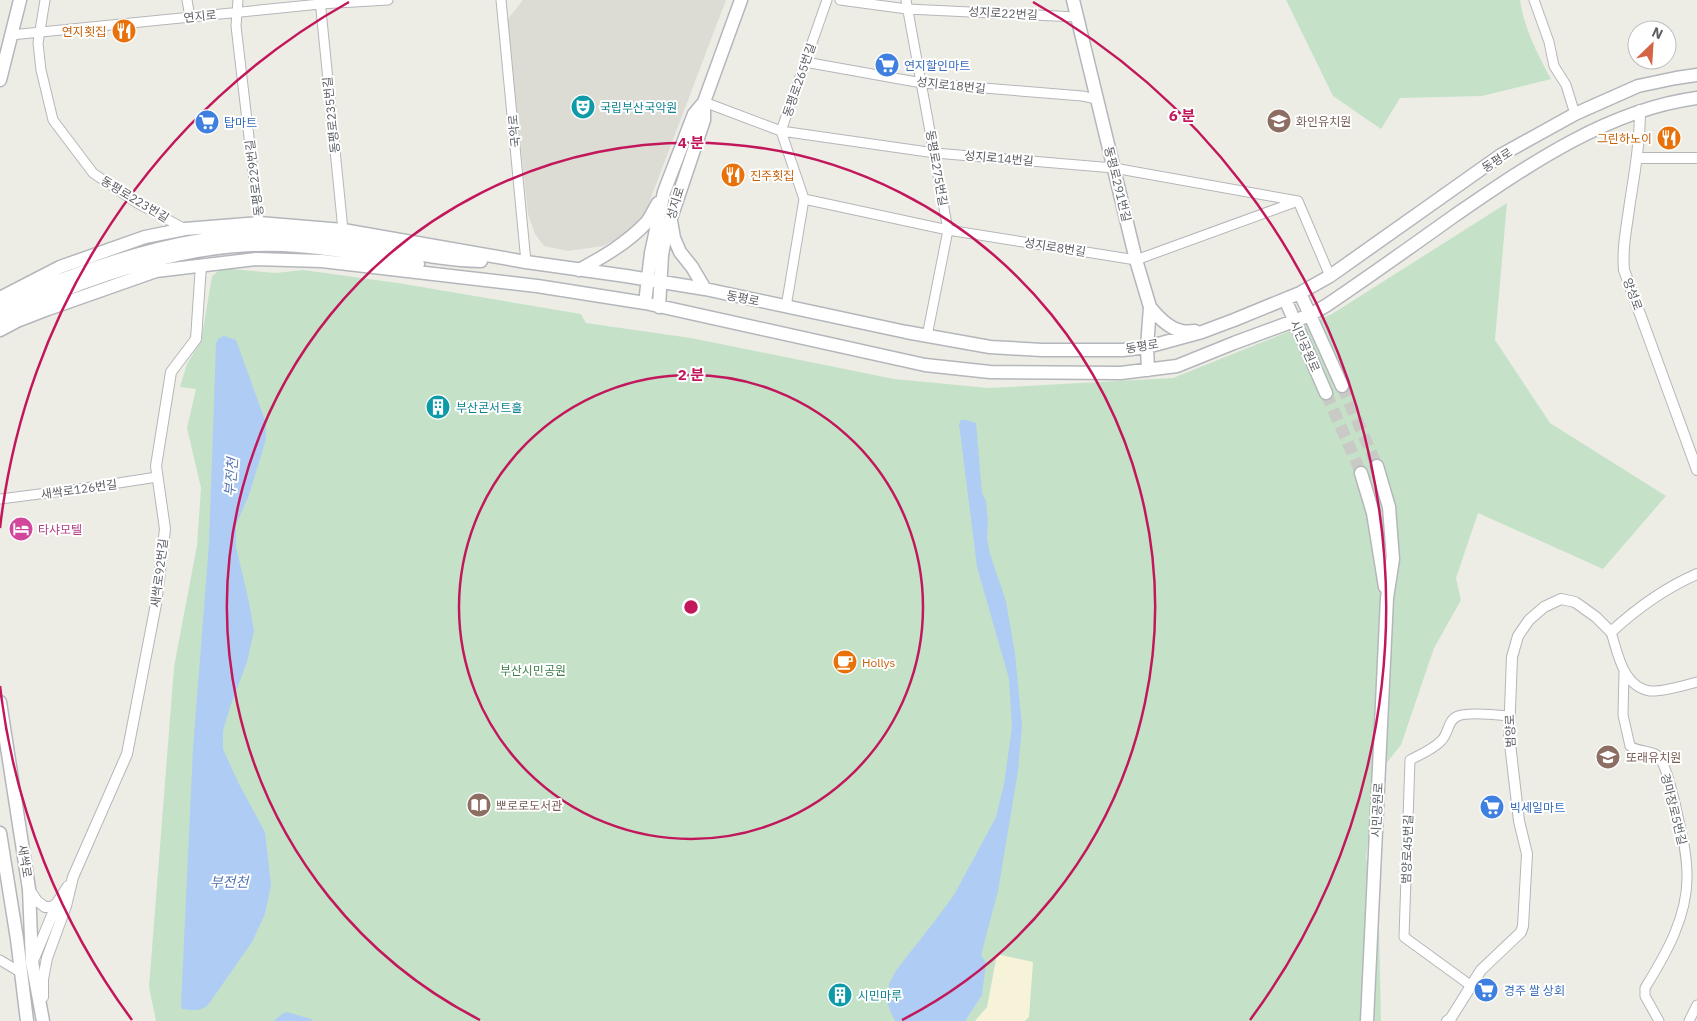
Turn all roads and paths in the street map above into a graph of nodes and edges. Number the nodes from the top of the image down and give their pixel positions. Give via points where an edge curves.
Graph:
1 (45, 0) edge
2 (187, 0) edge
3 (238, 0) edge
4 (388, 0) edge
5 (501, 0) edge
6 (741, 0) edge
7 (827, 0) edge
8 (840, 0) edge
9 (1073, 0) edge
10 (1534, 0) edge
11 (17, 1) edge
12 (320, 2) edge
13 (907, 4) edge
14 (237, 12) junction
15 (190, 17) junction
16 (1077, 17) junction
17 (38, 31) junction
18 (11, 35) junction
19 (806, 62) junction
20 (1697, 76) edge
21 (0, 80) edge
22 (922, 83) junction
23 (1697, 98) edge
24 (1097, 99) junction
25 (704, 102) junction
26 (1640, 110) junction
27 (1575, 114) junction
28 (781, 131) junction
29 (935, 153) junction
30 (1637, 158) junction
31 (1697, 158) edge
32 (1114, 168) junction
33 (664, 192) junction
34 (804, 199) junction
35 (1298, 201) junction
36 (671, 218) junction
37 (259, 223) junction
38 (185, 229) junction
39 (343, 230) junction
40 (948, 230) junction
41 (327, 243) junction
42 (1136, 260) junction
43 (526, 262) junction
44 (200, 265) junction
45 (579, 270) junction
46 (1330, 276) junction
47 (647, 280) junction
48 (661, 282) junction
49 (537, 286) junction
50 (705, 289) junction
51 (1300, 293) junction
52 (0, 298) edge
53 (1285, 299) junction
54 (645, 303) junction
55 (0, 306) edge
56 (659, 307) junction
57 (786, 307) junction
58 (1150, 308) junction
59 (1310, 315) junction
60 (0, 320) edge
61 (1294, 321) junction
62 (0, 330) edge
63 (1202, 332) junction
64 (927, 336) junction
65 (1147, 347) junction
66 (1148, 370) junction
67 (1342, 386) tunnel mouth
68 (1326, 393) tunnel mouth
69 (1377, 466) tunnel mouth
70 (1697, 470) edge
71 (1361, 473) tunnel mouth
72 (157, 477) junction
73 (0, 499) edge
74 (1697, 574) edge
75 (1387, 598) junction
76 (1611, 632) junction
77 (1624, 672) junction
78 (1697, 682) edge
79 (0, 702) edge
80 (1509, 716) junction
81 (0, 836) edge
82 (74, 877) junction
83 (29, 889) junction
84 (57, 903) junction
85 (0, 960) edge
86 (32, 962) junction
87 (20, 972) junction
88 (1470, 985) junction
89 (1697, 1006) edge
90 (1450, 1020) edge
91 (27, 1021) edge
92 (44, 1021) edge
93 (1367, 1021) edge
94 (1659, 1021) edge
95 (1689, 1021) edge

1 - 17 street, 동평로223번길
2 - 15 street
3 - 14 street, 동평로229번길
4 - 12 street, 연지로
5 - 43 street, 국악로
6 - 25 main road, 성지로
7 - 19 street, 동평로265번길
8 - 13 street, 성지로22번길
9 - 16 main road, 동평로291번길
10 - 27 street via 1554,66 1566,85
11 - 18 main road
12 - 14 street, 연지로
12 - 39 street, 동평로235번길
13 - 16 street, 성지로22번길
13 - 22 street, 동평로275번길
14 - 15 street, 연지로
14 - 37 street, 동평로229번길
15 - 17 street, 연지로
16 - 24 main road, 동평로291번길
17 - 18 street, 연지로
17 - 38 street, 동평로223번길 via 41,70 53,120 93,173 137,203
18 - 21 main road
19 - 22 street, 성지로18번길
19 - 28 street, 동평로265번길
20 - 27 main road, 동평로 via 1638,86
22 - 24 street, 성지로18번길
22 - 29 street, 동평로275번길
23 - 26 main road, 동평로
24 - 32 main road, 동평로291번길
25 - 28 street, 성지로14번길
25 - 33 main road, 성지로 via 694,114
25 - 36 main road, 성지로 via 704,120
26 - 30 street, 양성로
26 - 59 main road, 동평로 via 1552,152 1505,181
27 - 46 main road, 동평로 via 1501,156
28 - 29 street, 성지로14번길
28 - 34 street, 동평로265번길
29 - 32 street, 성지로14번길
29 - 40 street, 동평로275번길
30 - 31 street
30 - 70 street, 양성로 via 1623,251 1624,270
32 - 35 street, 성지로14번길
32 - 42 main road, 동평로291번길
33 - 45 main road, 성지로 via 647,222 623,243
33 - 47 main road, 성지로
34 - 40 street, 성지로8번길
34 - 57 street, 동평로265번길
35 - 42 street, 성지로8번길
35 - 46 street
36 - 48 main road, 성지로 via 662,255
36 - 50 main road via 680,252
37 - 38 main road
37 - 39 main road
38 - 52 main road via 145,237 60,267
39 - 43 main road
40 - 42 street, 성지로8번길
40 - 64 street, 동평로275번길
41 - 43 main road via 454,260
41 - 49 main road
41 - 55 main road via 282,234 214,237 184,242 109,262
41 - 60 main road via 253,245 192,251 152,260 49,296
42 - 58 main road, 동평로291번길
43 - 45 main road, 동평로
44 - 49 main road via 256,259 322,261
44 - 62 main road via 156,271 48,309
44 - 72 street, 새싹로92번길 via 196,339 171,372
45 - 47 main road, 동평로
46 - 51 main road, 동평로
47 - 48 main road, 동평로
47 - 54 main road, 성지로
48 - 50 main road, 동평로
48 - 56 main road, 성지로
49 - 54 main road, 동평로
50 - 57 main road, 동평로
51 - 53 main road, 동평로
51 - 59 main road, 시민공원로
53 - 61 main road, 시민공원로
53 - 63 main road, 동평로
54 - 56 main road, 동평로
56 - 66 main road, 동평로 via 925,365 990,372
57 - 64 main road, 동평로
58 - 63 main road via 1175,329
58 - 65 main road, 동평로291번길
59 - 61 main road, 동평로
59 - 67 main road, 시민공원로
61 - 66 main road, 동평로 via 1177,366
61 - 68 main road, 시민공원로
63 - 65 main road, 동평로
64 - 65 main road, 동평로 via 990,347 1042,350
65 - 66 main road, 동평로291번길
69 - 75 main road, 시민공원로 via 1390,516 1393,560
71 - 75 main road, 시민공원로 via 1373,513
72 - 73 street, 새싹로126번길
72 - 82 street, 새싹로92번길 via 165,528 156,604 127,754
74 - 76 street via 1650,600
75 - 93 main road, 시민공원로
76 - 77 street
76 - 80 street, 범양로 via 1575,602 1561,599 1544,607 1518,636 1512,657
77 - 78 street via 1639,688 1651,691
77 - 94 street, 경마장로5번길 via 1623,715 1630,746 1659,757 1668,778 1683,836 1687,875 1684,906 1675,933 1645,988 1645,996
79 - 83 main road, 새싹로
80 - 88 street, 범양로 via 1518,811 1527,854 1523,926 1521,932
80 - 88 street, 범양로45번길 via 1459,715 1451,720 1440,742 1410,760 1404,937
81 - 87 main road, 새싹로
82 - 84 street, 새싹로92번길
82 - 92 street, 새싹로92번길 via 42,979
83 - 84 street via 45,907
83 - 86 main road, 새싹로
84 - 86 street, 새싹로92번길
85 - 87 street
86 - 87 street, 새싹로92번길
86 - 92 main road, 새싹로
87 - 91 main road, 새싹로
88 - 90 street, 범양로
89 - 95 street

